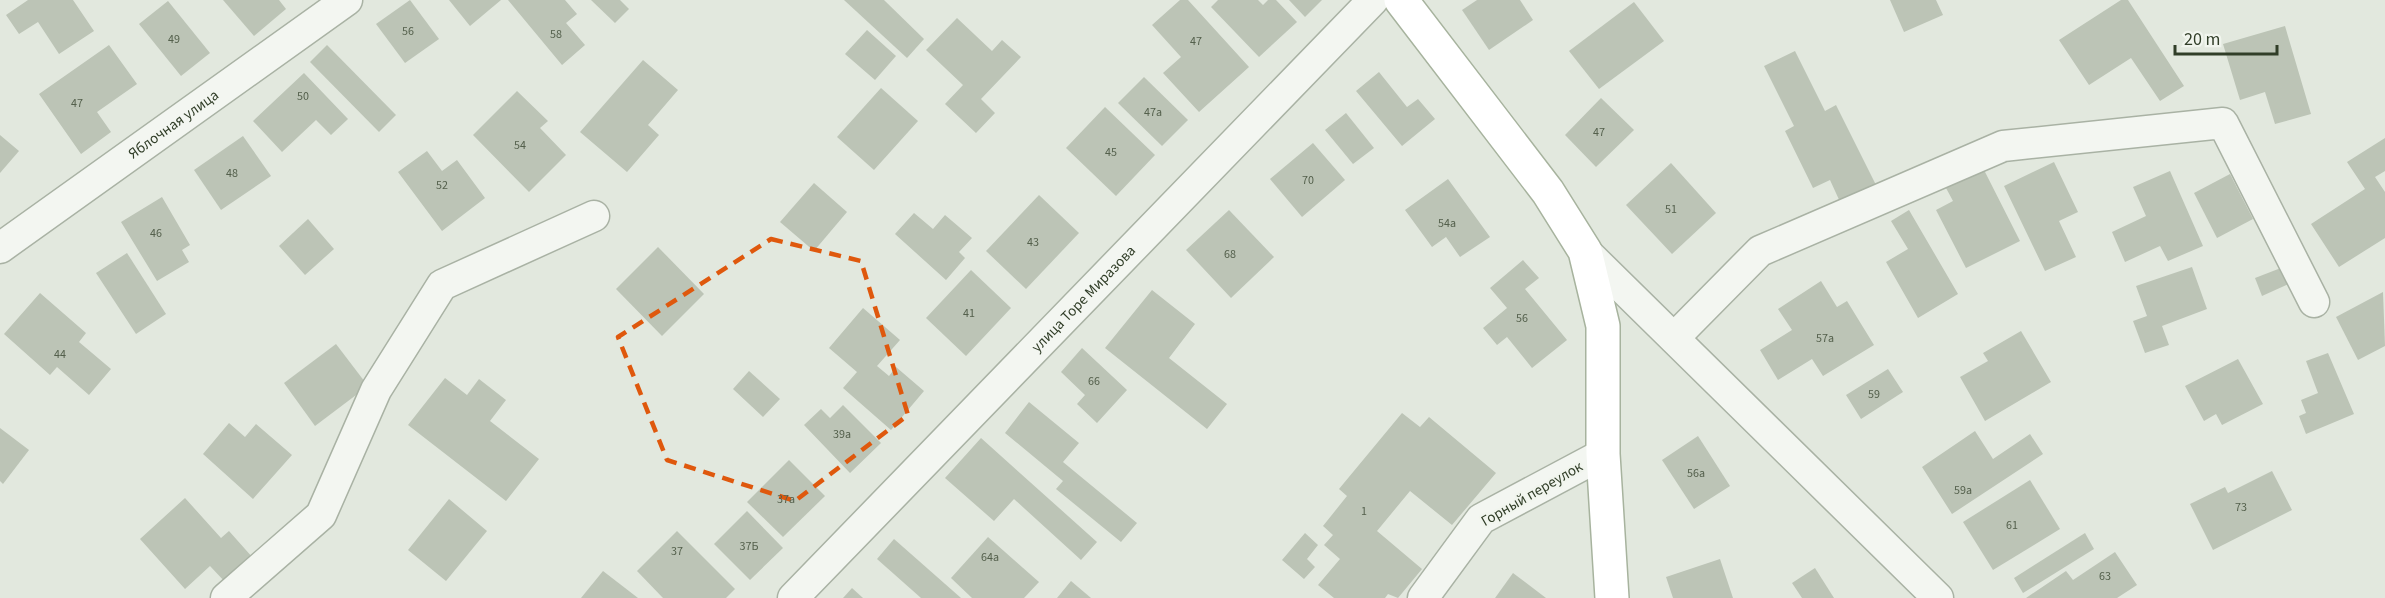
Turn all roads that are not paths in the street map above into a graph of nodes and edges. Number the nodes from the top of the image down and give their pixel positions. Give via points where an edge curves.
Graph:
1 (347, 0) edge
2 (1373, 0) edge
3 (1401, 0) edge
4 (594, 216) dead end
5 (0, 248) edge
6 (1586, 251) junction
7 (2314, 302) dead end
8 (1674, 338) junction
9 (1603, 454) junction
10 (226, 598) edge
11 (793, 598) edge
12 (1423, 598) edge
13 (1612, 598) edge
14 (1938, 598) edge

1 - 5 street, Яблочная улица
2 - 11 street, улица Торе Миразова
3 - 6 main road via 1548,192
4 - 10 street via 442,285 376,390 321,515
6 - 8 street
6 - 9 main road via 1604,326
7 - 8 street via 2223,123 2003,146 1760,251
8 - 14 street
9 - 12 street, Горный переулок via 1481,519
9 - 13 main road

